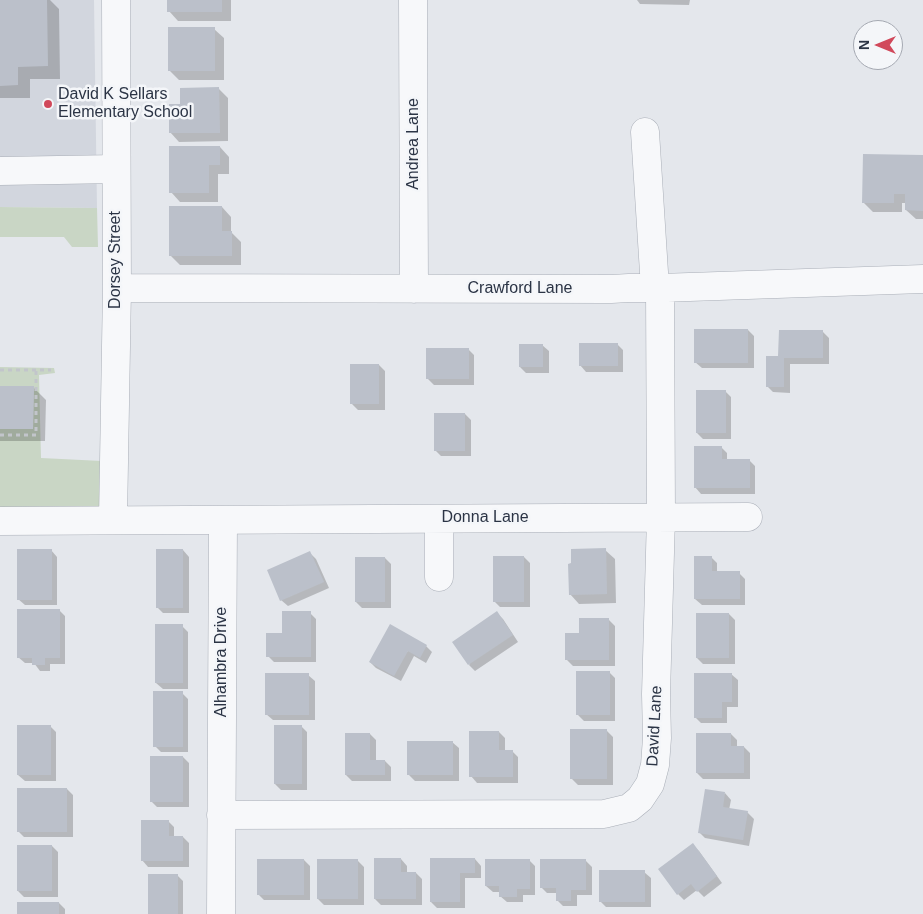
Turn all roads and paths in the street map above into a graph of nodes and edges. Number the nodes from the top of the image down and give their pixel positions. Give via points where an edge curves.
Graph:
1 (116, 0) edge
2 (414, 0) edge
3 (645, 132) dead end
4 (116, 169) junction
5 (0, 171) edge
6 (923, 279) edge
7 (117, 288) junction
8 (414, 288) junction
9 (657, 288) junction
10 (0, 370) edge
11 (36, 370) junction
12 (51, 370) dead end
13 (0, 435) edge
14 (661, 517) junction
15 (748, 517) dead end
16 (439, 519) junction
17 (113, 520) junction
18 (223, 520) junction
19 (0, 521) edge
20 (439, 577) dead end
21 (221, 815) junction
22 (221, 914) edge

1 - 4 street, Dorsey Street
2 - 8 street, Andrea Lane
3 - 9 street, David Lane
4 - 5 street
4 - 7 street, Dorsey Street
6 - 9 street, Crawford Lane
7 - 8 street, Crawford Lane
7 - 17 street, Dorsey Street
8 - 9 street, Crawford Lane
9 - 14 street, David Lane
10 - 11 path
11 - 12 path
11 - 13 path via 36,434
14 - 15 street, Donna Lane
14 - 16 street, Donna Lane
14 - 21 street, David Lane via 655,765 650,784 629,808 604,814
16 - 18 street, Donna Lane
16 - 20 street
17 - 18 street
17 - 19 street
18 - 21 street, Alhambra Drive
21 - 22 street, Alhambra Drive

